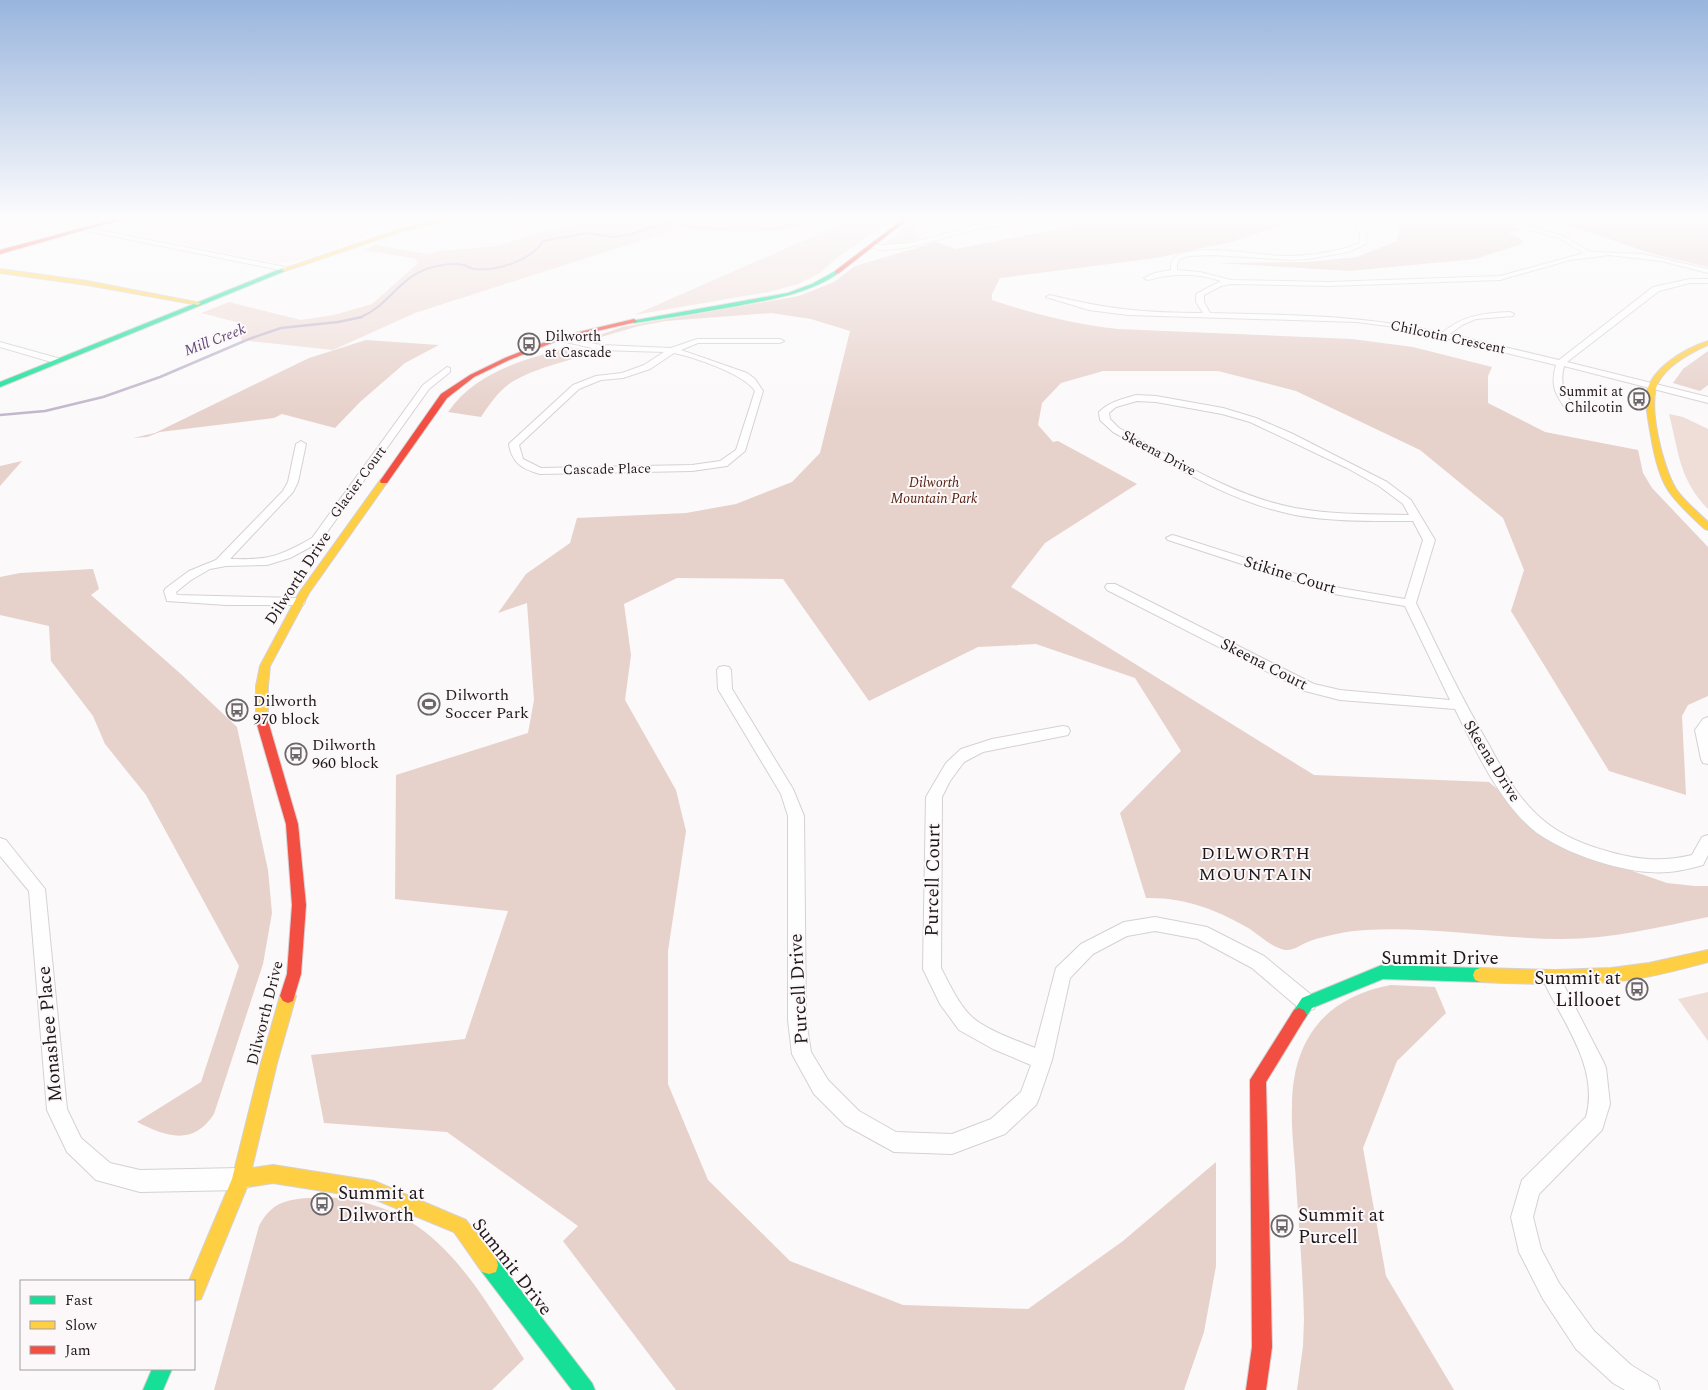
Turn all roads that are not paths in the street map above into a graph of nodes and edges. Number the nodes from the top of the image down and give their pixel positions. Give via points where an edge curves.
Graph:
1 (29, 282) edge
2 (78, 282) edge
3 (252, 282) edge
4 (822, 282) edge
5 (1231, 282) joint
6 (1389, 282) edge
7 (1692, 282) edge
8 (1050, 297) dead end
9 (193, 305) junction
10 (1510, 314) dead end
11 (1208, 315) junction
12 (1444, 334) junction
13 (560, 338) junction
14 (780, 341) dead end
15 (1708, 343) edge
16 (0, 344) edge
17 (673, 350) junction
18 (58, 362) junction
19 (1561, 363) junction
20 (447, 370) dead end
21 (1653, 384) junction
22 (0, 385) edge
23 (1708, 400) edge
24 (1571, 410) dead end
25 (301, 444) dead end
26 (1416, 518) junction
27 (1708, 527) edge
28 (1172, 538) dead end
29 (220, 563) junction
30 (1111, 587) dead end
31 (299, 602) junction
32 (1410, 603) junction
33 (724, 670) dead end
34 (1458, 705) junction
35 (1708, 722) edge
36 (1063, 731) dead end
37 (1708, 759) edge
38 (1708, 841) edge
39 (0, 844) edge
40 (1708, 956) edge
41 (1551, 978) junction
42 (1307, 1003) junction
43 (1042, 1060) junction
44 (241, 1179) junction
45 (195, 1290) edge
46 (162, 1370) edge
47 (153, 1390) edge
48 (585, 1390) edge
49 (1256, 1390) edge
50 (1648, 1390) edge

1 - 9 main road
2 - 9 main road
3 - 9 main road
4 - 13 main road, Dilworth Drive via 790,294 626,322
5 - 6 street
5 - 11 street via 1200,294 1200,302
7 - 19 street via 1656,289
8 - 11 street, Chilcotin Crescent via 1112,312
9 - 18 main road
10 - 12 street via 1459,321
11 - 12 street, Chilcotin Crescent via 1356,320
12 - 19 street, Chilcotin Crescent
13 - 17 street, Cascade Place via 594,348
13 - 31 main road, Dilworth Drive via 472,376 444,396
14 - 17 street via 697,341
15 - 21 main road via 1677,359
16 - 18 street
17 - 17 street, Cascade Place via 738,372 754,381 759,390 740,451 723,464 692,468 540,471 523,466 515,456 514,444 576,387 647,367
18 - 22 main road
19 - 21 street, Chilcotin Crescent
19 - 24 street via 1556,380
20 - 29 street, Glacier Court via 426,387 316,540 291,556 265,562
21 - 23 street, Chilcotin Crescent
21 - 27 main road via 1649,392 1668,483
25 - 29 street, Glacier Court via 288,492
26 - 26 street, Skeena Drive via 1407,502 1383,484 1253,420 1156,399 1136,398 1104,412 1105,420 1116,430 1248,498 1304,512
26 - 32 street, Skeena Drive via 1429,540
28 - 32 street, Stikine Court via 1338,591
29 - 31 street, Glacier Court via 182,580 170,591 171,598
30 - 34 street, Skeena Court via 1310,688 1340,695
31 - 44 main road, Dilworth Drive via 265,666 262,686 262,723 292,824 299,905 294,974
32 - 34 street, Skeena Drive
33 - 43 street, Purcell Drive via 725,690 788,793 796,816 797,1020 802,1054 821,1087 852,1118 894,1142 952,1144 998,1127 1029,1098
34 - 38 street, Skeena Drive via 1505,785 1542,828 1579,848 1627,864 1668,867 1697,860
35 - 37 street via 1702,730
36 - 43 street, Purcell Court via 991,744 960,756 934,797 932,968 946,998 966,1024 1000,1043
39 - 44 street, Monashee Place via 37,889 57,1110 74,1145 104,1172 140,1180
40 - 41 main road, Summit Drive via 1628,973
41 - 42 main road, Summit Drive via 1382,972
41 - 50 street via 1596,1068 1600,1104 1595,1123 1530,1188 1522,1217 1530,1252 1551,1291 1585,1340 1622,1374
42 - 43 street, Purcell Drive via 1258,962 1201,932 1154,924 1124,929 1087,949 1062,974
42 - 49 main road via 1258,1080 1262,1346
44 - 45 main road, Dilworth Drive
44 - 48 main road, Summit Drive via 272,1174 374,1190 460,1226
46 - 47 main road

